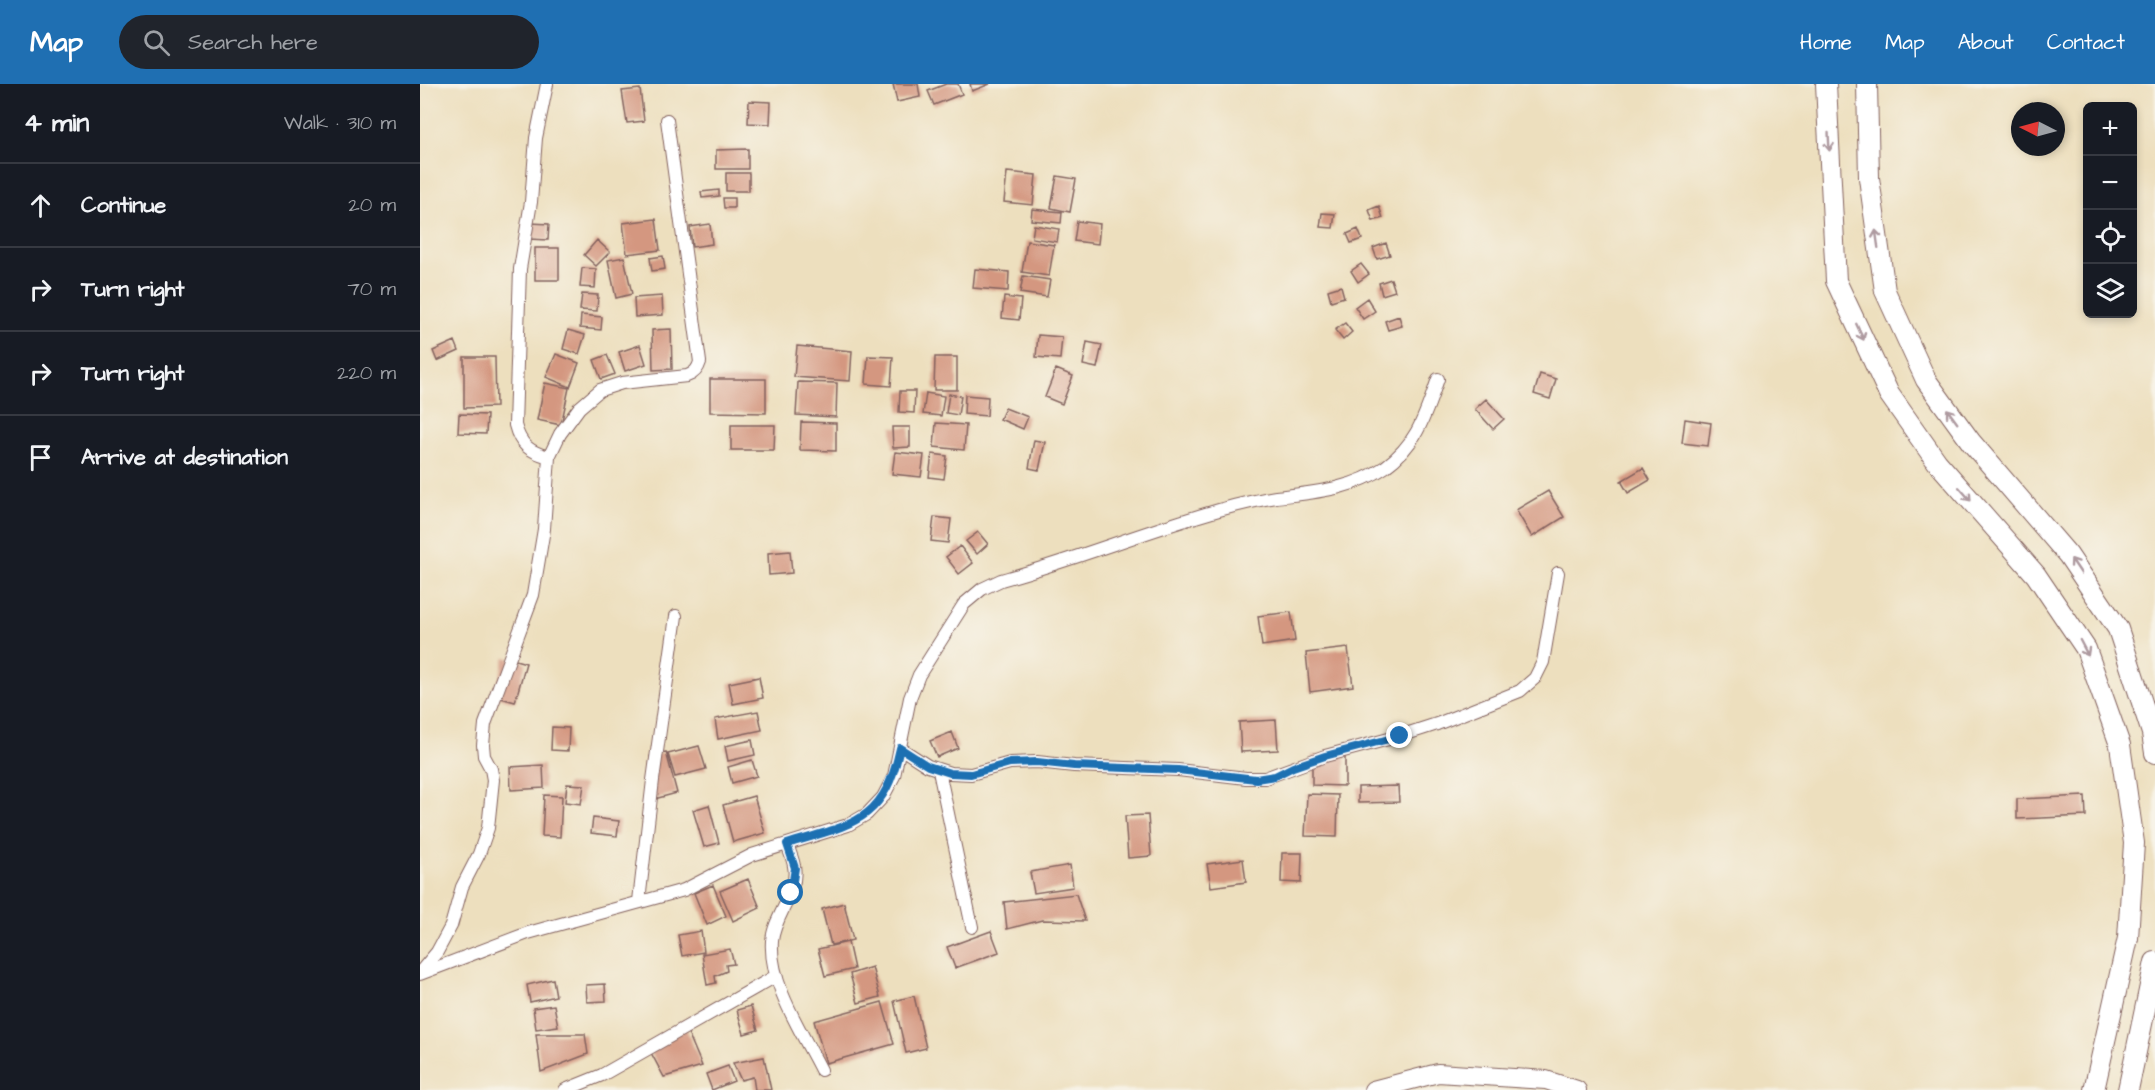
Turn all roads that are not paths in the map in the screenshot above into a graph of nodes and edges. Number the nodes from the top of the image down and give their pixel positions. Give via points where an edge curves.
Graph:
1 (547, 84) edge
2 (1826, 84) edge
3 (1867, 84) edge
4 (667, 120) dead end
5 (1438, 379) dead end
6 (549, 457) junction
7 (1558, 573) dead end
8 (676, 616) dead end
9 (900, 748) junction
10 (2155, 753) edge
11 (939, 771) junction
12 (787, 844) junction
13 (639, 902) junction
14 (972, 927) dead end
15 (2155, 962) edge
16 (420, 973) edge
17 (776, 976) junction
18 (820, 1070) dead end
19 (1512, 1083) edge
20 (565, 1090) edge
21 (1373, 1090) edge
22 (1577, 1090) edge
23 (2094, 1090) edge
24 (2128, 1090) edge

1 - 6 street via 536,138 520,269 515,425 526,448
2 -> 23 main road via 1836,281 1889,394 1937,462 2036,575 2086,649 2120,745 2134,843 2128,938
10 -> 3 main road via 2118,629 2068,555 1971,442 1926,380 1885,291 1869,178
4 - 6 street via 699,367 687,376 622,382 600,390 569,420
5 - 9 street via 1409,446 1385,467 1357,482 1320,493 1218,510 982,589 957,613 919,675
6 - 16 street via 538,574 485,724 484,756 493,780 488,828 445,939
7 - 11 street via 1543,662 1528,686 1437,724 1317,758 1275,776 1256,779 1037,762 1010,763 971,774
8 - 13 street
9 - 11 street
9 - 12 street via 889,787 867,814 848,825
11 - 14 street
12 - 13 street via 752,855 693,886
12 - 17 street via 795,868 794,880 772,937
13 - 16 street via 528,933
15 - 24 main road
17 - 18 street
17 - 20 street via 618,1066
19 - 21 main road via 1438,1073
19 - 22 main road via 1545,1080

